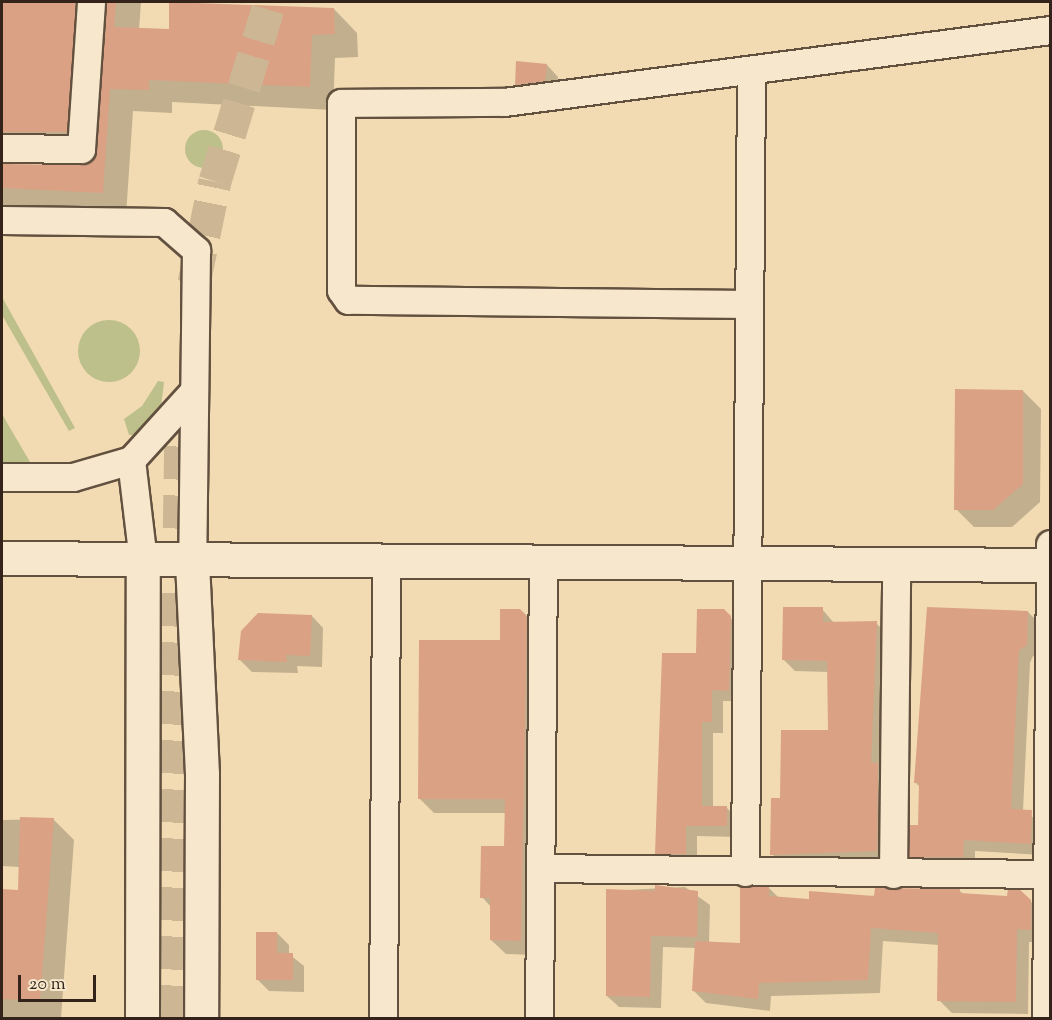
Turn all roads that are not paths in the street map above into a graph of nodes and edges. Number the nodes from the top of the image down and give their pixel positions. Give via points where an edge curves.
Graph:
1 (92, 2) edge
2 (1050, 30) edge
3 (751, 72) junction
4 (2, 148) edge
5 (2, 220) edge
6 (749, 304) junction
7 (190, 394) junction
8 (131, 460) junction
9 (2, 477) edge
10 (1050, 544) edge
11 (2, 558) edge
12 (386, 560) junction
13 (143, 561) junction
14 (192, 562) junction
15 (543, 562) junction
16 (747, 563) junction
17 (896, 564) junction
18 (1050, 565) edge
19 (541, 868) junction
20 (745, 872) junction
21 (893, 874) junction
22 (1049, 874) edge
23 (142, 1018) edge
24 (201, 1018) edge
25 (383, 1018) edge
26 (539, 1018) edge
27 (1046, 1018) edge

1 - 4 street via 81,149
2 - 3 street
3 - 6 street
3 - 6 street via 718,70 504,102 341,103 340,290 348,300
5 - 7 street via 164,222 196,250
6 - 16 street
7 - 8 street
7 - 14 street
8 - 9 street via 73,477
8 - 13 street
10 - 18 street
11 - 13 street
12 - 14 street
12 - 15 street
12 - 25 street
13 - 14 street
13 - 23 street
14 - 24 street via 202,774
15 - 16 street
15 - 19 street
16 - 17 street
16 - 20 street
17 - 18 street
17 - 21 street
18 - 22 street
19 - 20 street
19 - 26 street
20 - 21 street
21 - 22 street
22 - 27 street

